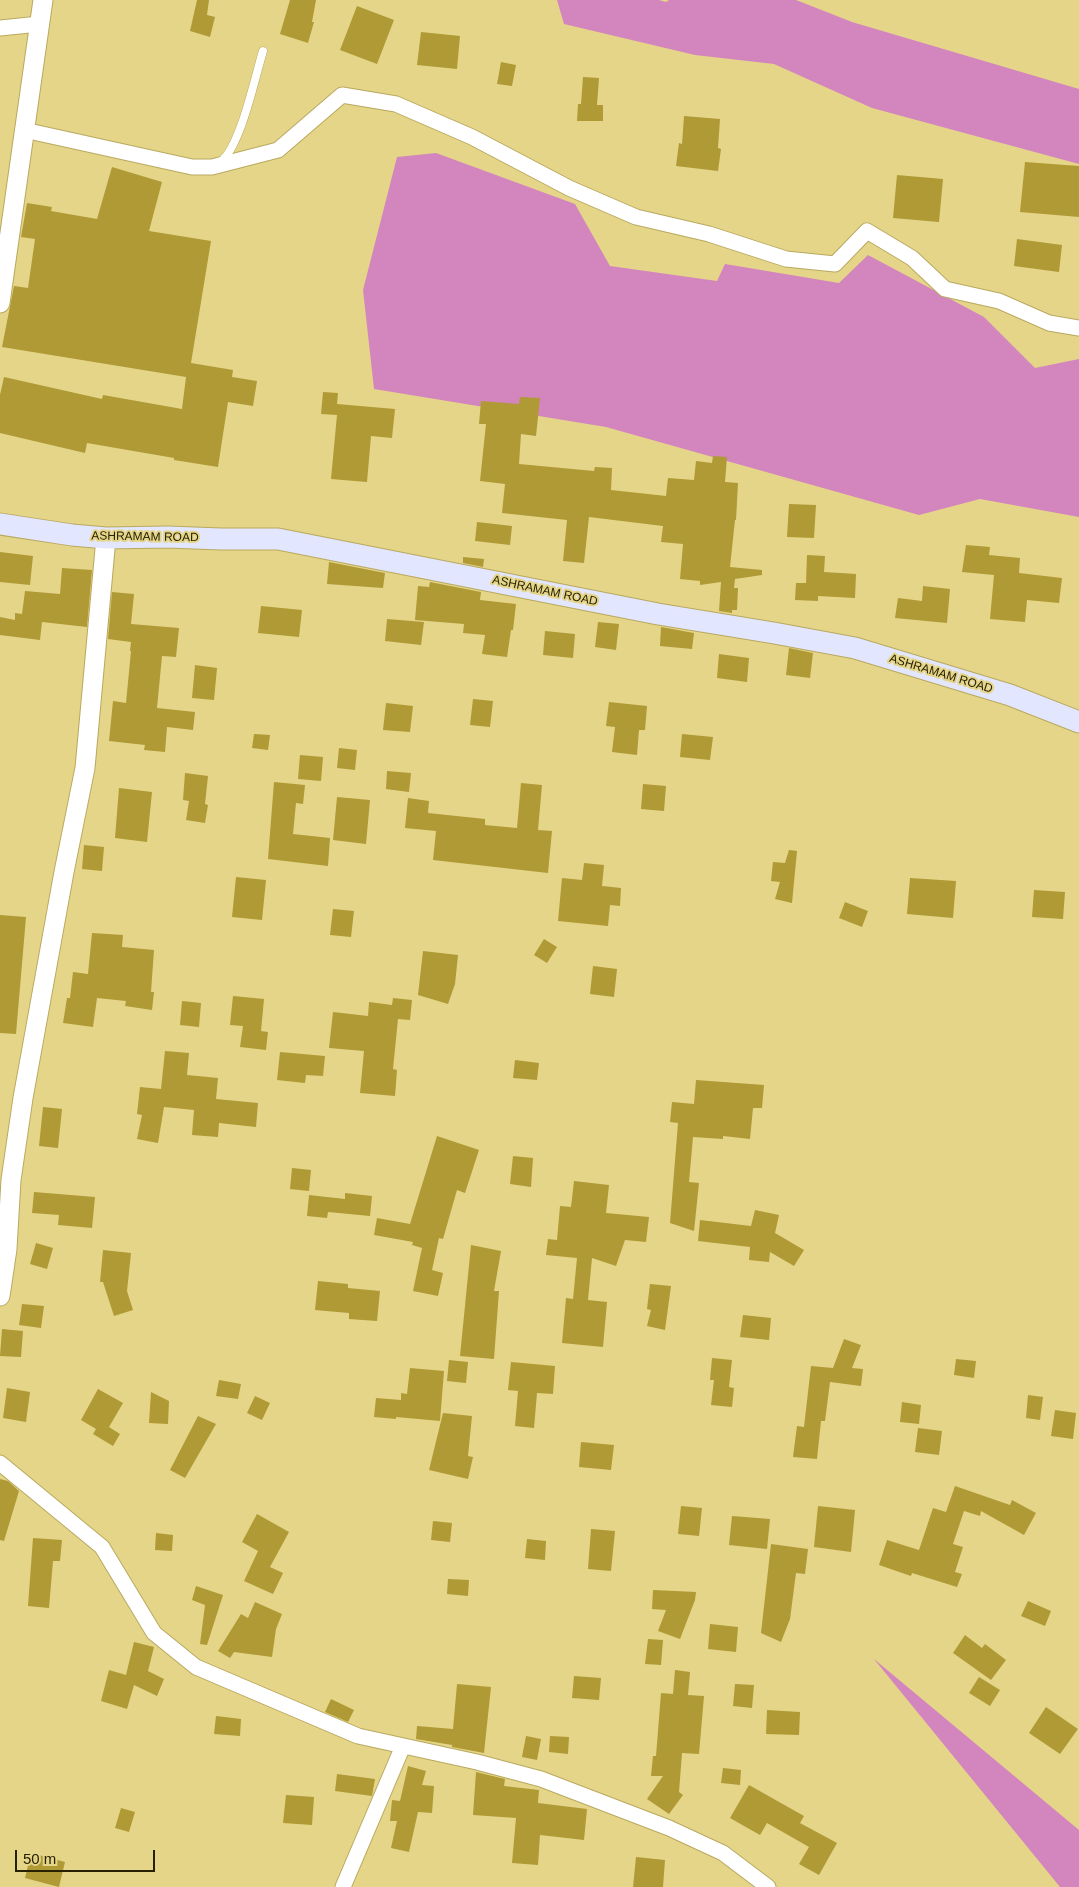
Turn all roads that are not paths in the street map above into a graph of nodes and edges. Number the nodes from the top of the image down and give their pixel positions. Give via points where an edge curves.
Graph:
1 (43, 0) edge
2 (39, 24) junction
3 (0, 28) edge
4 (263, 51) dead end
5 (24, 130) junction
6 (212, 167) junction
7 (0, 303) edge
8 (1079, 328) edge
9 (0, 524) edge
10 (106, 538) junction
11 (1079, 722) edge
12 (0, 1296) edge
13 (0, 1463) edge
14 (403, 1746) junction
15 (343, 1887) edge
16 (768, 1887) edge

1 - 2 street
2 - 3 street
2 - 5 street
4 - 6 lane via 237,140 226,158
5 - 6 street via 192,167
5 - 7 street
6 - 8 street via 278,150 342,95 396,104 472,136 569,188 636,217 709,234 786,259 836,264 867,230 912,258 944,289 999,301 1049,322
9 - 10 main road, ASHRAMAM ROAD
10 - 11 main road, ASHRAMAM ROAD via 278,539 658,614 856,648 1010,695
10 - 12 street via 85,768 23,1098
13 - 14 street via 102,1547 154,1633 196,1667 358,1736
14 - 15 street
14 - 16 street via 541,1780 669,1828 723,1853

